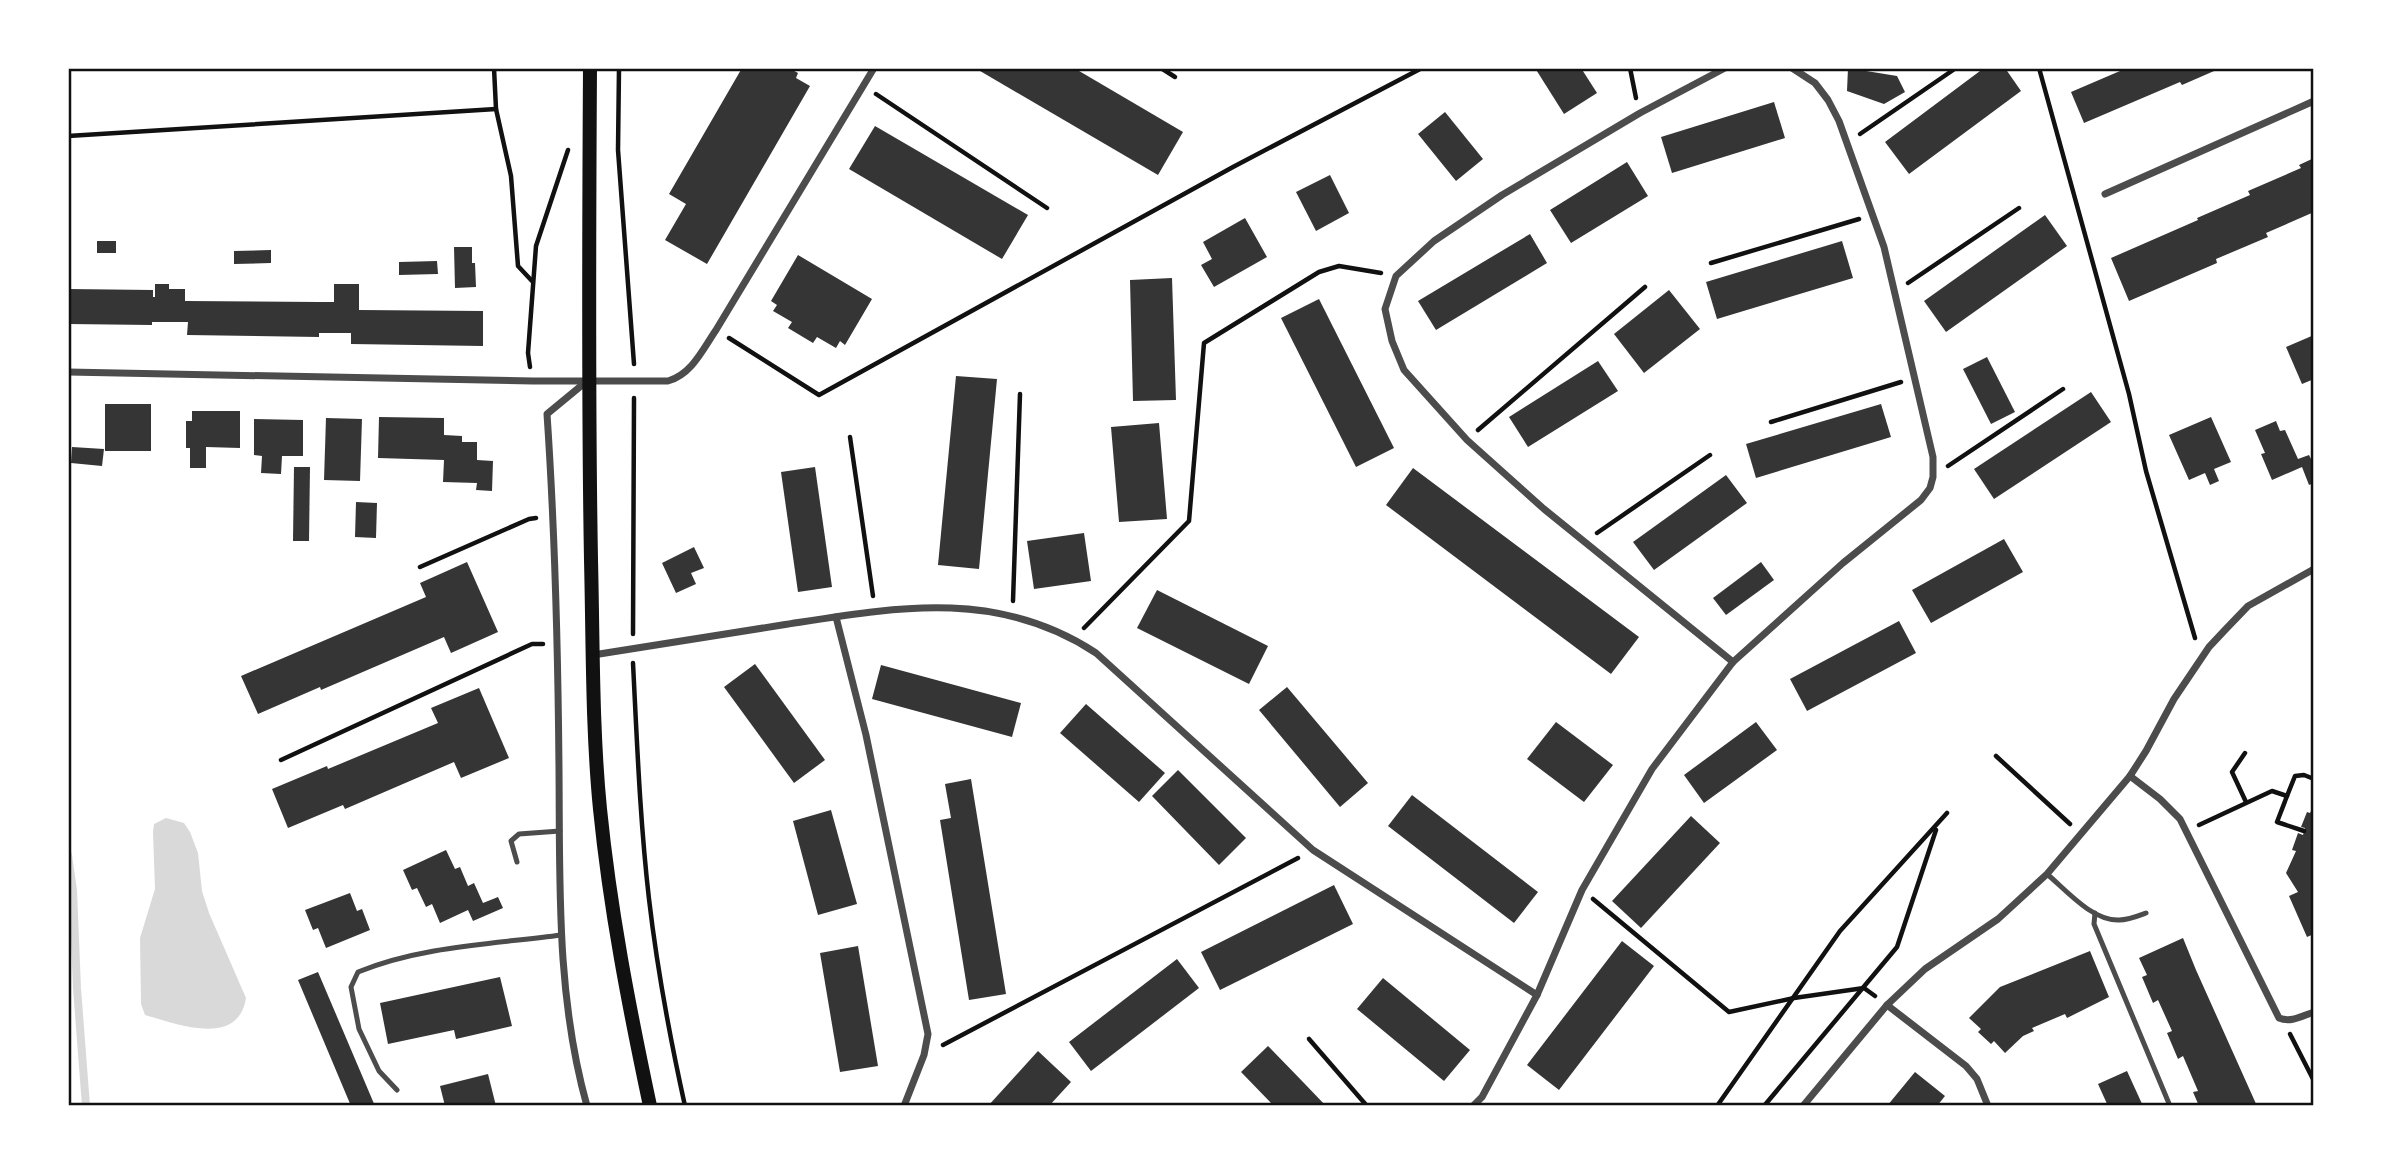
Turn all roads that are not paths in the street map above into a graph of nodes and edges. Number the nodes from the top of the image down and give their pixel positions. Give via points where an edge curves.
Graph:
1 (590, 68) edge
2 (874, 68) edge
3 (1725, 68) edge
4 (1792, 68) edge
5 (2314, 101) edge
6 (2105, 194) dead end
7 (68, 372) edge
8 (588, 381) junction
9 (2314, 569) edge
10 (836, 617) junction
11 (593, 655) junction
12 (1733, 662) junction
13 (2130, 776) junction
14 (560, 831) junction
15 (517, 862) dead end
16 (2047, 874) junction
17 (2095, 913) junction
18 (2146, 913) dead end
19 (561, 935) junction
20 (1537, 995) junction
21 (1887, 1005) junction
22 (2314, 1012) edge
23 (397, 1090) dead end
24 (587, 1106) edge
25 (650, 1106) edge
26 (904, 1106) edge
27 (1473, 1106) edge
28 (1803, 1106) edge
29 (1988, 1106) edge
30 (2170, 1106) edge

1 - 8 main road
2 - 8 street via 692,365 679,378 668,381
3 - 12 street via 1502,195 1434,241 1396,276 1385,309 1405,370 1467,440 1544,509
4 - 12 street via 1815,83 1839,121 1873,214 1916,378 1933,477 1921,500
5 - 6 street
7 - 8 street
8 - 11 main road
8 - 14 street via 547,414 555,516
9 - 13 street via 2248,606 2209,647
10 - 11 street
10 - 20 street via 943,607 976,609 1044,625 1073,639 1096,653 1313,850
10 - 26 street via 866,735 928,1034
11 - 25 main road via 600,806 614,923
12 - 20 street via 1652,769 1582,890
13 - 16 street
13 - 22 street via 2180,819 2279,1018
14 - 15 lane via 519,834 511,841
14 - 19 street
16 - 17 lane
16 - 21 street via 1998,919 1925,969
17 - 18 lane via 2117,921
17 - 30 lane via 2094,924
19 - 23 lane via 432,952 358,972 351,987 359,1029 379,1071
19 - 24 street via 567,1008
20 - 27 street
21 - 28 street
21 - 29 street via 1966,1066

